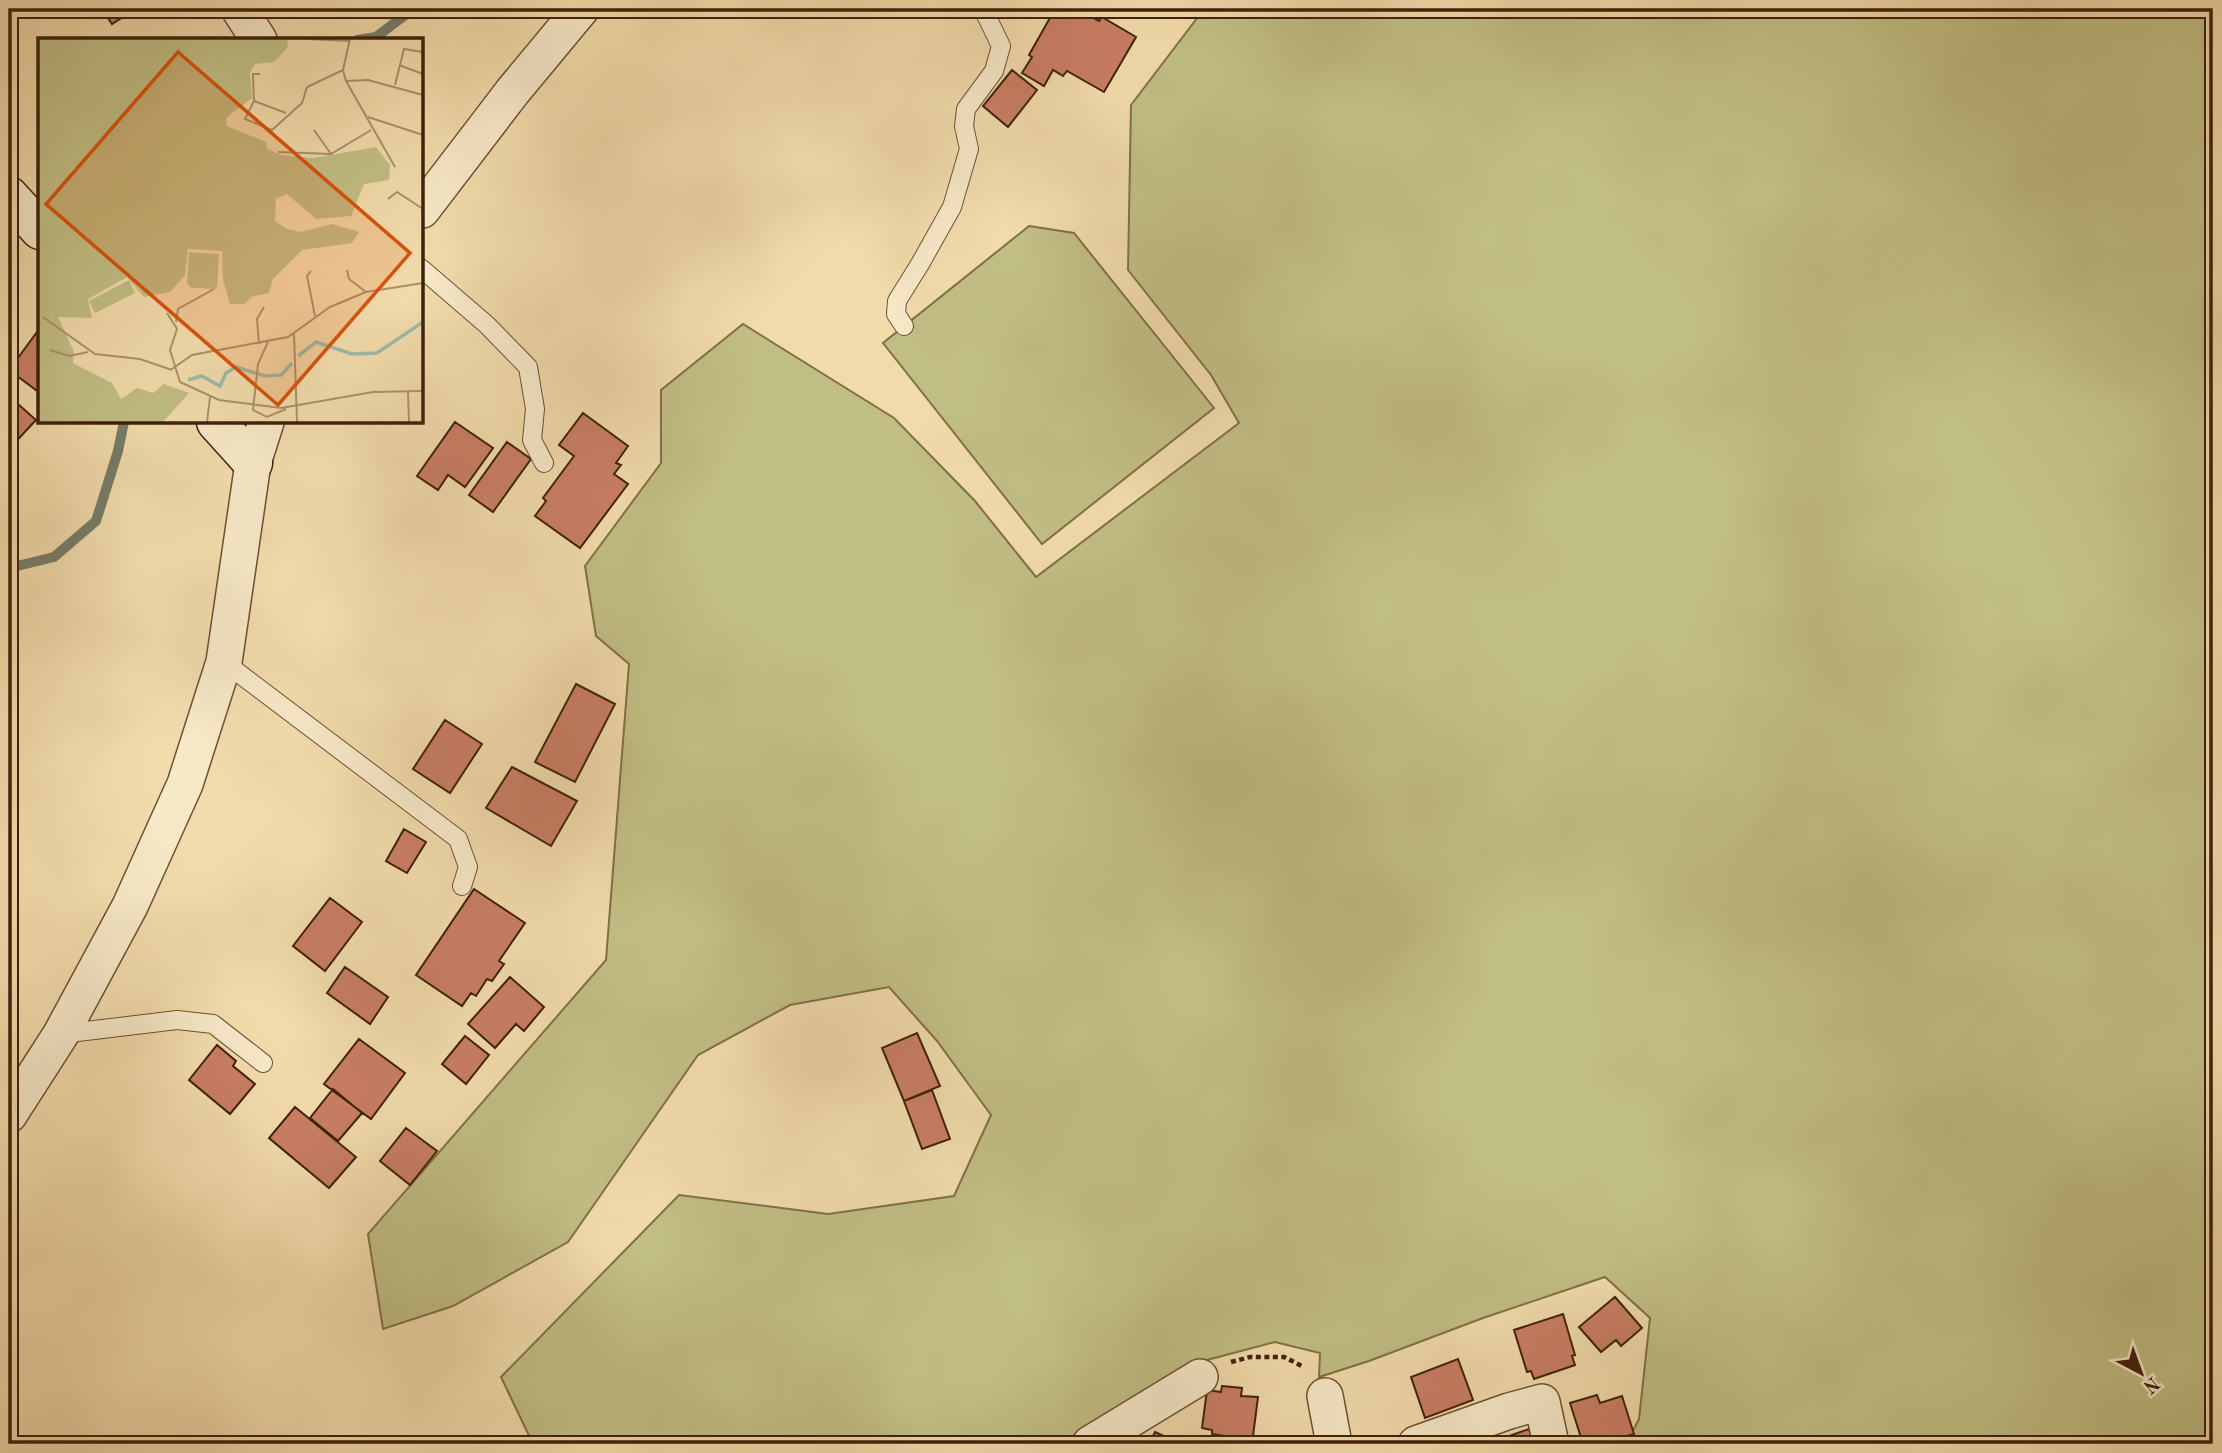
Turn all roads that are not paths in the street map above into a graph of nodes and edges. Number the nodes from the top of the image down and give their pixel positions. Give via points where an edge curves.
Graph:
1 (239, 9) edge
2 (581, 9) edge
3 (983, 9) edge
4 (258, 38) edge
5 (9, 196) edge
6 (424, 207) edge
7 (38, 228) edge
8 (424, 271) edge
9 (904, 326) dead end
10 (218, 424) edge
11 (266, 424) edge
12 (253, 463) junction
13 (544, 463) dead end
14 (224, 662) junction
15 (462, 886) dead end
16 (61, 1034) junction
17 (263, 1063) dead end
18 (9, 1115) edge
19 (1200, 1377) road end
20 (1325, 1396) road end
21 (1090, 1444) edge
22 (1334, 1444) edge
23 (1416, 1444) edge
24 (1551, 1444) edge

1 - 4 street
2 - 6 street
3 - 9 lane via 1001,46 993,71 966,109 969,149 952,207 897,301 895,314
5 - 7 street
8 - 13 lane via 487,324 528,367 535,409 533,440
10 - 12 street
11 - 12 street
12 - 14 street
14 - 15 lane via 458,839 468,867
14 - 16 street via 185,784 130,906
16 - 17 lane via 177,1020 213,1024
16 - 18 street
19 - 21 street
20 - 22 street
23 - 24 street via 1542,1402

